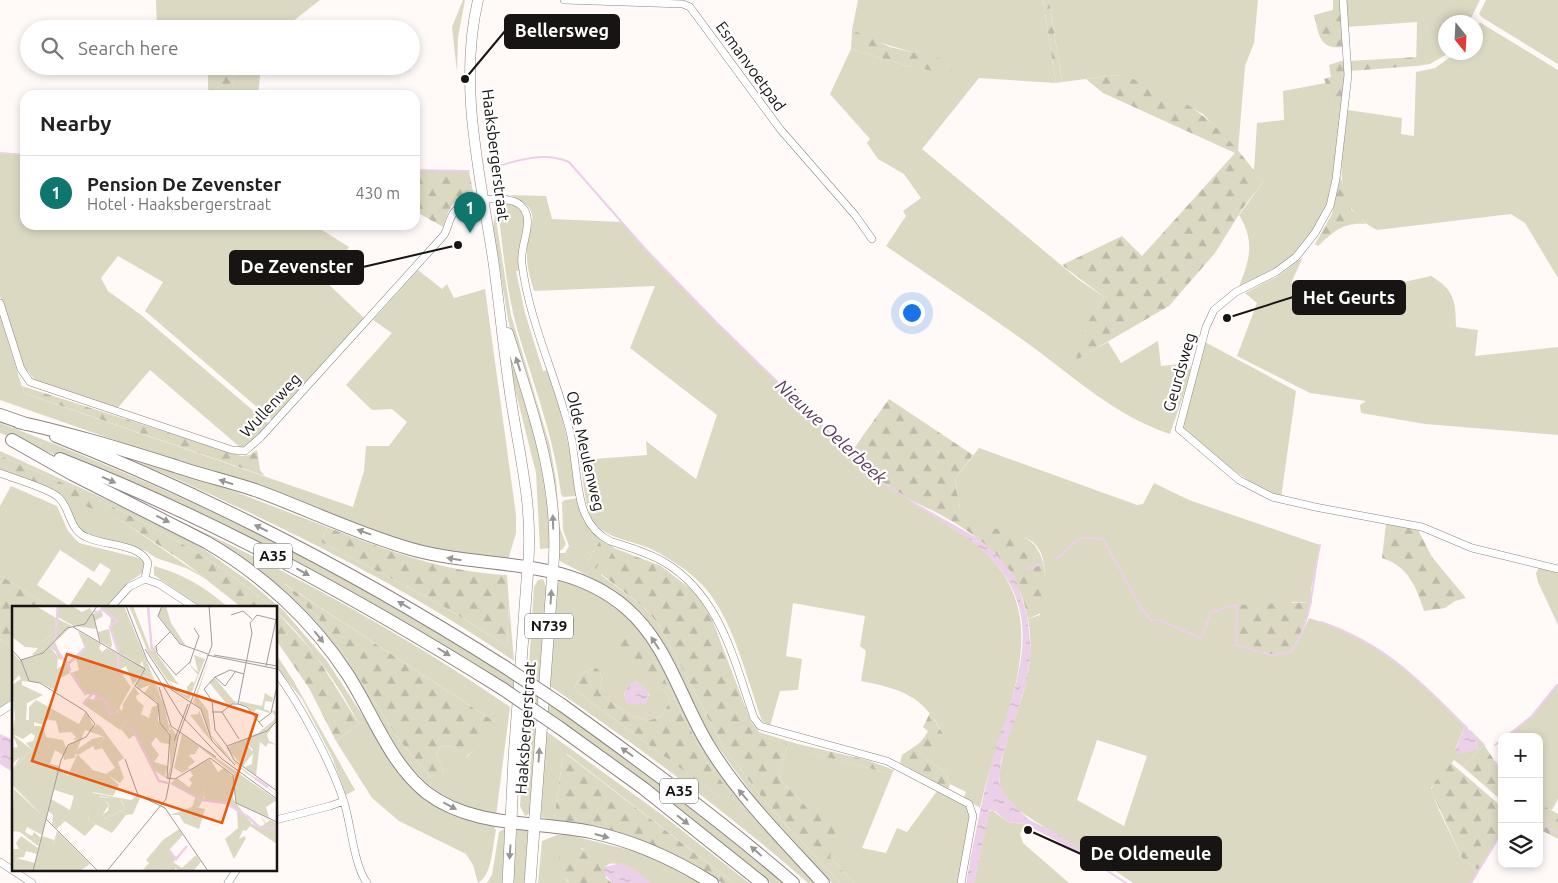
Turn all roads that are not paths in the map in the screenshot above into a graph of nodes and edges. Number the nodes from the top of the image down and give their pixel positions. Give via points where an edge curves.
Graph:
1 (478, 0) edge
2 (564, 0) edge
3 (1343, 0) edge
4 (484, 200) junction
5 (872, 239) dead end
6 (0, 303) edge
7 (501, 314) junction
8 (0, 415) edge
9 (18, 422) junction
10 (6, 438) edge
11 (0, 473) edge
12 (528, 567) junction
13 (1558, 569) edge
14 (553, 571) junction
15 (145, 580) junction
16 (112, 606) edge
17 (192, 606) edge
18 (278, 675) edge
19 (12, 703) edge
20 (0, 712) edge
21 (344, 801) junction
22 (278, 819) edge
23 (512, 822) junction
24 (533, 824) junction
25 (0, 862) edge
26 (12, 870) edge
27 (12, 870) edge
28 (236, 870) edge
29 (32, 883) edge
30 (228, 883) edge
31 (367, 883) edge
32 (508, 883) edge
33 (530, 883) edge
34 (712, 883) edge
35 (762, 883) edge
36 (792, 883) edge
37 (823, 883) edge
38 (961, 883) edge

1 - 4 main road, Haaksbergerstraat / N739 via 470,42 471,112
2 - 5 street, Esmanvoetpad via 682,4 690,7 780,129
3 - 13 street, Geurdsweg via 1348,76 1330,206 1296,257 1276,272 1236,292 1214,310 1206,327 1179,429 1238,480 1272,496 1314,508 1422,527 1472,548
4 - 6 street, Wullenweg via 456,210 444,236 245,451 232,450 30,382 21,369
4 - 7 main road, Haaksbergerstraat / N739
4 - 38 street, Olde Meulenweg via 507,198 525,210 527,226 521,247 522,266 534,317 566,416 583,508 590,524 610,542 664,562 700,592 722,627 754,718 760,726 887,761 969,804 973,816
7 - 12 main road, Haaksbergerstraat / N739 via 512,408 527,489
14 -> 7 main road, Haaksbergerstraat / N739 via 553,506 547,465 536,419
8 - 9 highway, A35
12 -> 9 highway, A35 via 457,559 410,549 256,491 77,434
36 -> 9 highway, A35, bridge via 749,845 562,705 403,605 265,530 149,474
10 -> 23 highway, A35 via 206,542 249,570 291,606 341,666 410,779 461,812
10 -> 35 highway, A35, bridge via 74,464 229,533 422,638 560,728 643,788
11 - 15 street via 56,495 80,534 142,553 148,563
12 - 14 highway, A35
12 - 23 main road, Haaksbergerstraat / N739
24 -> 14 main road, Haaksbergerstraat / N739
37 -> 14 highway, A35 via 756,810 722,767 660,651 637,619 597,587
15 - 16 street via 129,587
15 - 17 street via 159,584
18 - 21 street via 300,709
19 - 20 street
21 - 22 street
21 - 31 street via 360,870
23 - 24 highway, A35
23 -> 32 main road, Haaksbergerstraat / N739
24 - 33 main road, Haaksbergerstraat / N739
24 -> 34 highway, A35 via 590,832 641,846
25 - 26 street
27 - 29 street
28 - 30 street

